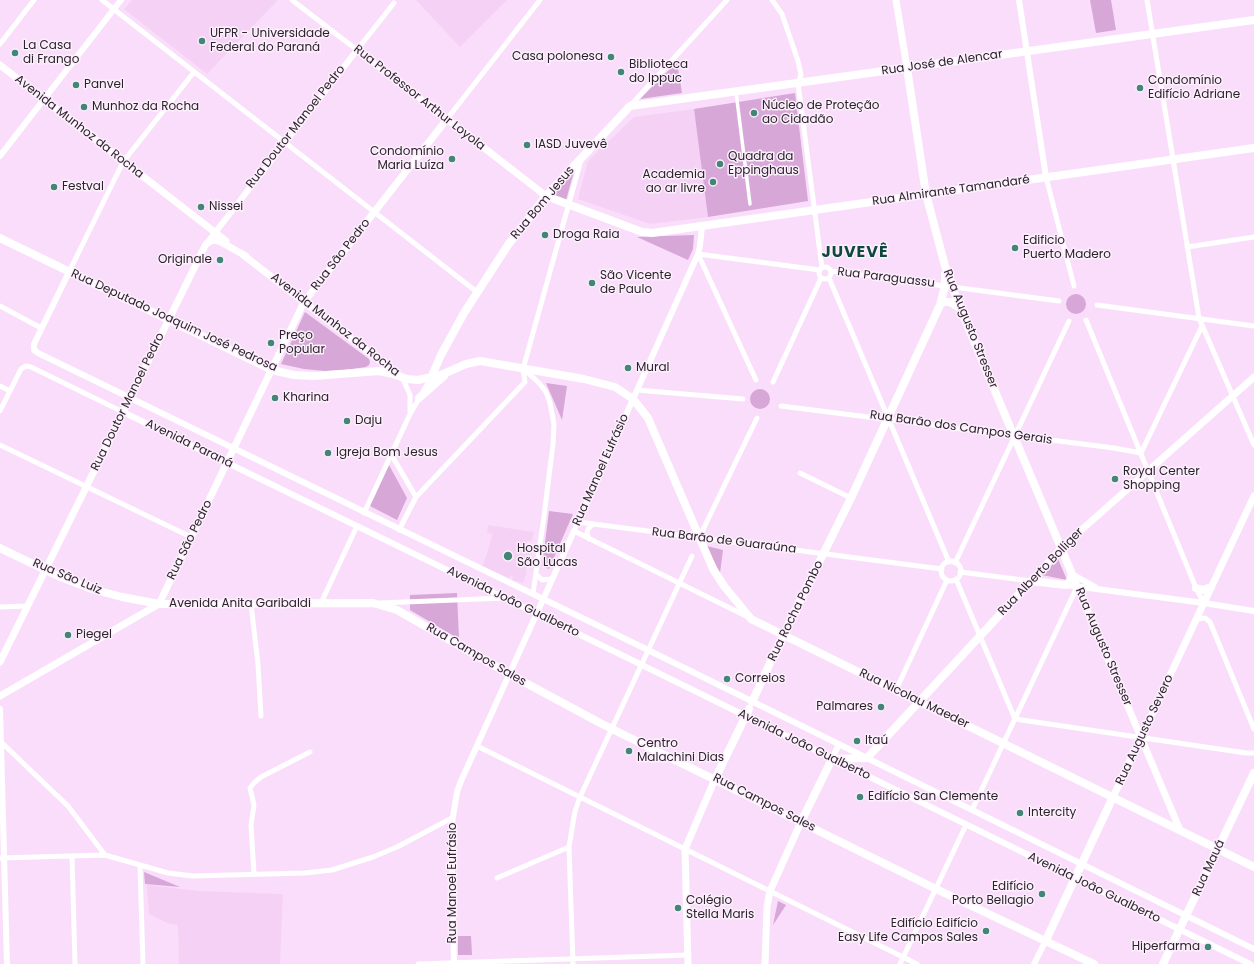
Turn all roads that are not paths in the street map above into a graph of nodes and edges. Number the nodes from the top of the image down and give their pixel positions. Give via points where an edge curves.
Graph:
1 (34, 0) edge
2 (102, 0) edge
3 (121, 0) edge
4 (292, 0) edge
5 (540, 0) edge
6 (727, 0) edge
7 (772, 0) edge
8 (896, 0) edge
9 (1019, 0) edge
10 (1147, 0) edge
11 (394, 3) dead end
12 (114, 9) junction
13 (1254, 20) edge
14 (1153, 34) junction
15 (0, 44) edge
16 (357, 50) junction
17 (1027, 51) junction
18 (0, 65) edge
19 (907, 68) junction
20 (194, 72) junction
21 (798, 83) junction
22 (736, 91) junction
23 (44, 99) junction
24 (630, 106) junction
25 (447, 119) junction
26 (285, 142) junction
27 (1254, 148) edge
28 (0, 156) edge
29 (582, 158) junction
30 (1173, 159) junction
31 (123, 162) junction
32 (1046, 177) junction
33 (926, 194) junction
34 (546, 196) junction
35 (568, 204) junction
36 (750, 204) dead end
37 (814, 210) junction
38 (374, 212) junction
39 (702, 226) junction
40 (215, 232) junction
41 (1254, 237) edge
42 (0, 238) edge
43 (206, 244) junction
44 (1187, 247) junction
45 (698, 254) junction
46 (246, 256) junction
47 (945, 266) joint
48 (821, 269) junction
49 (831, 271) junction
50 (69, 272) junction
51 (822, 278) junction
52 (829, 278) junction
53 (949, 286) junction
54 (1074, 286) dead end
55 (477, 292) junction
56 (1059, 300) dead end
57 (304, 302) junction
58 (940, 305) junction
59 (1097, 305) dead end
60 (0, 306) edge
61 (960, 308) junction
62 (1199, 318) junction
63 (1086, 320) dead end
64 (168, 321) junction
65 (1068, 322) dead end
66 (1202, 326) junction
67 (1254, 326) edge
68 (41, 328) junction
69 (523, 369) junction
70 (272, 370) junction
71 (450, 372) junction
72 (402, 377) junction
73 (1254, 377) edge
74 (431, 378) junction
75 (756, 380) dead end
76 (773, 382) dead end
77 (0, 386) edge
78 (637, 390) junction
79 (10, 391) junction
80 (1233, 396) junction
81 (130, 398) junction
82 (419, 398) junction
83 (633, 399) junction
84 (743, 399) dead end
85 (781, 406) dead end
86 (0, 411) edge
87 (123, 412) junction
88 (410, 414) junction
89 (756, 418) dead end
90 (888, 418) junction
91 (1014, 436) junction
92 (0, 445) edge
93 (1254, 445) edge
94 (233, 449) junction
95 (1141, 453) junction
96 (391, 454) junction
97 (227, 463) junction
98 (1148, 471) junction
99 (800, 473) dead end
100 (86, 487) junction
101 (1254, 496) edge
102 (416, 497) junction
103 (852, 498) junction
104 (364, 513) junction
105 (578, 522) junction
106 (593, 524) junction
107 (357, 526) junction
108 (399, 530) junction
109 (574, 531) junction
110 (191, 537) junction
111 (699, 538) junction
112 (589, 539) junction
113 (0, 548) edge
114 (1061, 548) junction
115 (824, 554) junction
116 (692, 556) dead end
117 (949, 562) junction
118 (955, 563) junction
119 (46, 569) junction
120 (942, 569) junction
121 (1042, 569) junction
122 (960, 572) junction
123 (536, 574) junction
124 (1072, 574) junction
125 (552, 579) junction
126 (947, 580) junction
127 (956, 580) junction
128 (1031, 581) junction
129 (1041, 582) junction
130 (679, 584) junction
131 (1066, 585) junction
132 (1077, 587) junction
133 (1211, 587) junction
134 (1196, 588) junction
135 (1112, 591) junction
136 (533, 594) junction
137 (505, 598) junction
138 (543, 599) junction
139 (321, 603) junction
140 (373, 603) junction
141 (1204, 603) junction
142 (159, 604) junction
143 (251, 604) junction
144 (28, 606) junction
145 (0, 607) edge
146 (1254, 611) edge
147 (536, 614) junction
148 (751, 619) junction
149 (1197, 619) junction
150 (783, 635) junction
151 (980, 636) junction
152 (648, 650) junction
153 (0, 662) edge
154 (642, 665) junction
155 (509, 674) junction
156 (896, 690) junction
157 (0, 696) edge
158 (919, 701) junction
159 (0, 709) edge
160 (749, 709) junction
161 (261, 716) dead end
162 (1015, 719) junction
163 (612, 728) junction
164 (1254, 729) edge
165 (1141, 738) junction
166 (1, 742) junction
167 (839, 744) junction
168 (1004, 744) junction
169 (477, 746) junction
170 (310, 752) dead end
171 (1254, 753) edge
172 (867, 758) junction
173 (832, 759) junction
174 (1254, 773) edge
175 (716, 779) junction
176 (580, 797) junction
177 (1113, 797) junction
178 (1, 801) edge
179 (972, 810) junction
180 (452, 818) junction
181 (801, 822) junction
182 (966, 825) junction
183 (1180, 830) junction
184 (569, 847) junction
185 (685, 849) junction
186 (1218, 849) junction
187 (105, 855) junction
188 (72, 856) junction
189 (2, 858) edge
190 (1082, 864) junction
191 (140, 865) junction
192 (1254, 867) edge
193 (254, 874) junction
194 (497, 878) dead end
195 (1075, 878) junction
196 (936, 889) junction
197 (770, 891) junction
198 (1186, 915) junction
199 (1179, 930) junction
200 (1046, 940) junction
201 (1254, 949) edge
202 (688, 955) junction
203 (903, 957) junction
204 (573, 962) edge
205 (454, 963) edge
206 (7, 964) edge
207 (75, 964) edge
208 (143, 964) edge
209 (418, 964) edge
210 (688, 964) edge
211 (765, 964) edge
212 (900, 964) edge
213 (917, 964) edge
214 (1034, 964) edge
215 (1094, 964) edge
216 (1163, 964) edge
217 (1250, 964) edge

1 - 15 street
2 - 12 street
3 - 12 street
4 - 16 street, Rua Professor Arthur Loyola
5 - 25 street, Rua São Pedro
6 - 24 street, Rua Bom Jesus
7 - 21 street via 782,14 798,61 801,75
8 - 19 main road, Rua Augusto Stresser
9 - 17 street
10 - 14 street
11 - 16 street, Rua Doutor Manoel Pedro
12 - 20 street
12 - 23 street
13 - 14 main road, Rua José de Alencar
14 - 17 main road, Rua José de Alencar
14 - 30 street
16 - 25 street, Rua Professor Arthur Loyola
16 - 26 street, Rua Doutor Manoel Pedro
17 - 19 main road, Rua José de Alencar
17 - 32 street
18 - 23 main road, Avenida Munhoz da Rocha
19 - 21 main road, Rua José de Alencar
19 - 33 main road, Rua Augusto Stresser
20 - 26 street
20 - 31 street
21 - 22 main road, Rua José de Alencar
21 - 37 street
22 - 24 main road, Rua José de Alencar
22 - 36 street
23 - 28 street
23 - 31 main road, Avenida Munhoz da Rocha
24 - 29 main road, Rua Bom Jesus
25 - 34 main road, Rua Professor Arthur Loyola
25 - 38 main road, Rua São Pedro
26 - 38 street
26 - 40 street, Rua Doutor Manoel Pedro
27 - 30 main road, Rua Almirante Tamandaré
29 - 34 main road, Rua Bom Jesus
29 - 35 street
30 - 32 main road, Rua Almirante Tamandaré
30 - 44 street
31 - 40 main road, Avenida Munhoz da Rocha
31 - 50 street
32 - 33 main road, Rua Almirante Tamandaré
32 - 54 street
33 - 37 main road, Rua Almirante Tamandaré
33 - 47 main road, Rua Augusto Stresser
34 - 35 main road
34 - 55 main road, Rua Bom Jesus via 508,245
35 - 39 main road, Rua Almirante Tamandaré via 647,233
35 - 69 street
37 - 39 main road, Rua Almirante Tamandaré
37 - 48 street
38 - 55 street
38 - 57 main road, Rua São Pedro
39 - 45 street, Rua Manoel Eufrásio
40 - 43 street, Rua Doutor Manoel Pedro
40 - 46 main road, Avenida Munhoz da Rocha
41 - 44 street
42 - 50 main road, Rua Deputado Joaquim José Pedrosa
43 - 46 main road via 216,240
43 - 64 main road, Rua Doutor Manoel Pedro
44 - 62 street
45 - 48 street, Rua Paraguassu
45 - 75 street
45 - 78 street, Rua Manoel Eufrásio
46 - 57 main road, Avenida Munhoz da Rocha
47 - 53 main road, Rua Rocha Pombo
48 - 49 street via 827,268
48 - 51 street via 819,273
49 - 52 street
49 - 53 street, Rua Paraguassu
50 - 64 main road, Rua Deputado Joaquim José Pedrosa
50 - 68 street
51 - 52 street
51 - 76 street
52 - 90 street
53 - 56 street, Rua Paraguassu
53 - 58 main road, Rua Rocha Pombo
53 - 61 main road, Rua Augusto Stresser
55 - 74 main road, Rua Bom Jesus via 444,349
57 - 70 main road, Rua São Pedro
57 - 72 main road, Avenida Munhoz da Rocha
58 - 61 main road via 950,302
58 - 90 main road, Rua Rocha Pombo
59 - 62 street
60 - 68 street
61 - 91 main road, Rua Augusto Stresser
62 - 66 street
62 - 67 street
63 - 95 street
64 - 70 main road, Rua Deputado Joaquim José Pedrosa
64 - 81 main road, Rua Doutor Manoel Pedro
65 - 91 street
66 - 80 street
66 - 95 street
68 - 81 street, Avenida Paraná via 33,348 35,351
69 - 71 main road, Avenida Munhoz da Rocha via 480,361 466,364
69 - 83 main road via 604,383
69 - 102 street via 525,382
69 - 123 street via 546,392 554,424
70 - 72 main road, Rua Deputado Joaquim José Pedrosa via 314,376 379,371
70 - 94 main road, Rua São Pedro
71 - 74 main road, Avenida Munhoz da Rocha
71 - 82 main road
72 - 74 main road, Avenida Munhoz da Rocha via 418,380
72 - 88 street, Rua Bom Jesus via 410,395
73 - 80 main road, Rua Alberto Bolliger
74 - 82 street, Rua Bom Jesus
77 - 79 street
78 - 83 street, Rua Manoel Eufrásio
78 - 84 street
79 - 86 street
79 - 87 street, Avenida Paraná via 21,369 26,366
80 - 93 street
80 - 98 main road, Rua Alberto Bolliger
81 - 87 main road, Rua Doutor Manoel Pedro
81 - 94 street, Avenida Paraná
82 - 88 street, Rua Bom Jesus
83 - 105 street, Rua Manoel Eufrásio
83 - 111 main road via 652,425
85 - 90 street, Rua Barão dos Campos Gerais
87 - 97 street, Avenida Paraná
87 - 100 main road, Rua Doutor Manoel Pedro
88 - 96 street, Rua Bom Jesus
89 - 111 street
90 - 91 street, Rua Barão dos Campos Gerais
90 - 103 main road, Rua Rocha Pombo
90 - 117 street
91 - 95 street, Rua Barão dos Campos Gerais
91 - 114 main road, Rua Augusto Stresser
91 - 118 street
92 - 100 street
94 - 97 main road, Rua São Pedro
94 - 104 street, Avenida Paraná
95 - 98 street
96 - 102 street
96 - 104 street, Rua Bom Jesus
97 - 107 street, Avenida Paraná
97 - 110 main road, Rua São Pedro
98 - 114 main road, Rua Alberto Bolliger
98 - 134 street
99 - 103 street
100 - 110 street
100 - 119 main road, Rua Doutor Manoel Pedro
101 - 133 main road, Rua Augusto Severo
102 - 108 street
103 - 115 main road, Rua Rocha Pombo
104 - 108 street, Avenida João Gualberto
105 - 106 street, Rua Barão de Guaraúna
105 - 109 street, Rua Manoel Eufrásio
106 - 111 street, Rua Barão de Guaraúna
106 - 112 street via 588,529
107 - 137 street, Avenida João Gualberto
107 - 139 street
108 - 136 street, Avenida João Gualberto
109 - 112 street, Rua Nicolau Maeder
109 - 125 street, Rua Manoel Eufrásio
110 - 142 main road, Rua São Pedro
111 - 115 street, Rua Barão de Guaraúna
111 - 148 main road via 710,564 724,586
112 - 130 street, Rua Nicolau Maeder
113 - 119 main road, Rua São Luiz
114 - 121 main road, Rua Alberto Bolliger
114 - 124 main road, Rua Augusto Stresser
115 - 120 street, Rua Barão de Guaraúna
115 - 150 main road, Rua Rocha Pombo
116 - 130 street
117 - 118 street
117 - 120 street
118 - 122 street via 959,566
119 - 142 main road, Rua São Luiz via 107,594
119 - 144 main road, Rua Doutor Manoel Pedro
120 - 126 street via 943,577
121 - 128 main road, Rua Alberto Bolliger
121 - 129 main road via 1039,576
122 - 127 street
122 - 128 street
123 - 125 street via 542,580
123 - 136 street
124 - 131 main road, Rua Augusto Stresser
124 - 132 main road, Rua Augusto Stresser
124 - 135 street via 1090,585
125 - 138 street, Rua Manoel Eufrásio
126 - 127 street
126 - 156 street
127 - 151 street
128 - 129 main road
128 - 151 main road, Rua Alberto Bolliger
129 - 131 main road
130 - 148 street, Rua Nicolau Maeder
130 - 152 street
131 - 132 street
132 - 135 street
132 - 162 street
132 - 165 main road, Rua Augusto Stresser
133 - 134 main road via 1203,590
133 - 141 main road, Rua Augusto Severo
134 - 141 street
135 - 141 street
136 - 138 street, Avenida João Gualberto
137 - 140 street, Avenida Anita Garibaldi
137 - 147 street, Avenida João Gualberto
138 - 147 street, Rua Manoel Eufrásio
138 - 152 street, Avenida João Gualberto
139 - 140 main road, Avenida Anita Garibaldi
139 - 143 main road, Avenida Anita Garibaldi
140 - 155 main road, Rua Campos Sales via 406,614
141 - 146 street
141 - 149 main road, Rua Augusto Severo
142 - 143 main road, Avenida Anita Garibaldi
142 - 157 main road, Avenida Anita Garibaldi
143 - 161 street
144 - 145 street
144 - 153 main road, Rua Doutor Manoel Pedro
147 - 154 street, Avenida João Gualberto
147 - 155 street, Rua Manoel Eufrásio
148 - 150 main road, Rua Nicolau Maeder
149 - 164 street via 1206,618 1210,622
149 - 165 main road, Rua Augusto Severo
150 - 156 main road, Rua Nicolau Maeder
150 - 160 main road, Rua Rocha Pombo
151 - 158 main road, Rua Alberto Bolliger
151 - 162 street
152 - 154 street
152 - 160 street, Avenida João Gualberto
154 - 160 street, Avenida João Gualberto
154 - 163 street
155 - 163 main road, Rua Campos Sales
155 - 169 street, Rua Manoel Eufrásio
156 - 158 main road, Rua Nicolau Maeder
158 - 168 main road, Rua Nicolau Maeder
158 - 172 main road, Rua Alberto Bolliger
159 - 166 street
160 - 167 street, Avenida João Gualberto
160 - 173 street, Avenida João Gualberto
160 - 175 main road, Rua Rocha Pombo
162 - 165 street
162 - 168 street
163 - 175 main road, Rua Campos Sales
163 - 176 street
165 - 171 street via 1246,754
165 - 177 main road, Rua Augusto Severo
165 - 183 main road, Rua Augusto Stresser
166 - 178 street
166 - 187 street via 68,806
167 - 172 street, Avenida João Gualberto
167 - 173 street
168 - 177 main road, Rua Nicolau Maeder
168 - 179 street
169 - 176 street
169 - 180 street, Rua Manoel Eufrásio via 459,786
170 - 193 street via 261,777 250,788 254,805 251,825
172 - 173 main road
172 - 179 street, Avenida João Gualberto
173 - 181 main road
173 - 182 street, Avenida João Gualberto
174 - 186 main road, Rua Mauá
175 - 181 main road, Rua Campos Sales
175 - 185 main road, Rua Rocha Pombo
176 - 184 street
176 - 185 street
177 - 183 main road, Rua Nicolau Maeder
177 - 190 main road, Rua Augusto Severo
178 - 189 street
179 - 190 street, Avenida João Gualberto
180 - 193 street via 397,847 332,870
180 - 205 street, Rua Manoel Eufrásio
181 - 196 main road, Rua Campos Sales
181 - 197 main road
182 - 195 street, Avenida João Gualberto
182 - 196 street
183 - 186 main road, Rua Nicolau Maeder
184 - 194 street
184 - 204 street
185 - 197 street
185 - 202 main road, Rua Rocha Pombo
186 - 192 main road, Rua Nicolau Maeder
186 - 198 main road, Rua Mauá
187 - 188 street
187 - 191 street
188 - 189 street
188 - 207 street
189 - 206 street
190 - 195 main road, Rua Augusto Severo
190 - 198 street, Avenida João Gualberto
191 - 193 street via 179,875
191 - 208 street
195 - 199 street, Avenida João Gualberto
195 - 200 main road, Rua Augusto Severo
196 - 200 main road, Rua Campos Sales
196 - 203 street
197 - 203 street
197 - 211 main road
198 - 199 main road, Rua Mauá
198 - 201 street, Avenida João Gualberto
199 - 216 main road, Rua Mauá
199 - 217 street, Avenida João Gualberto
200 - 214 street, Rua Augusto Severo
200 - 215 main road, Rua Campos Sales
202 - 204 street
202 - 210 main road, Rua Rocha Pombo
203 - 212 street
203 - 213 street
204 - 205 street
205 - 209 street

